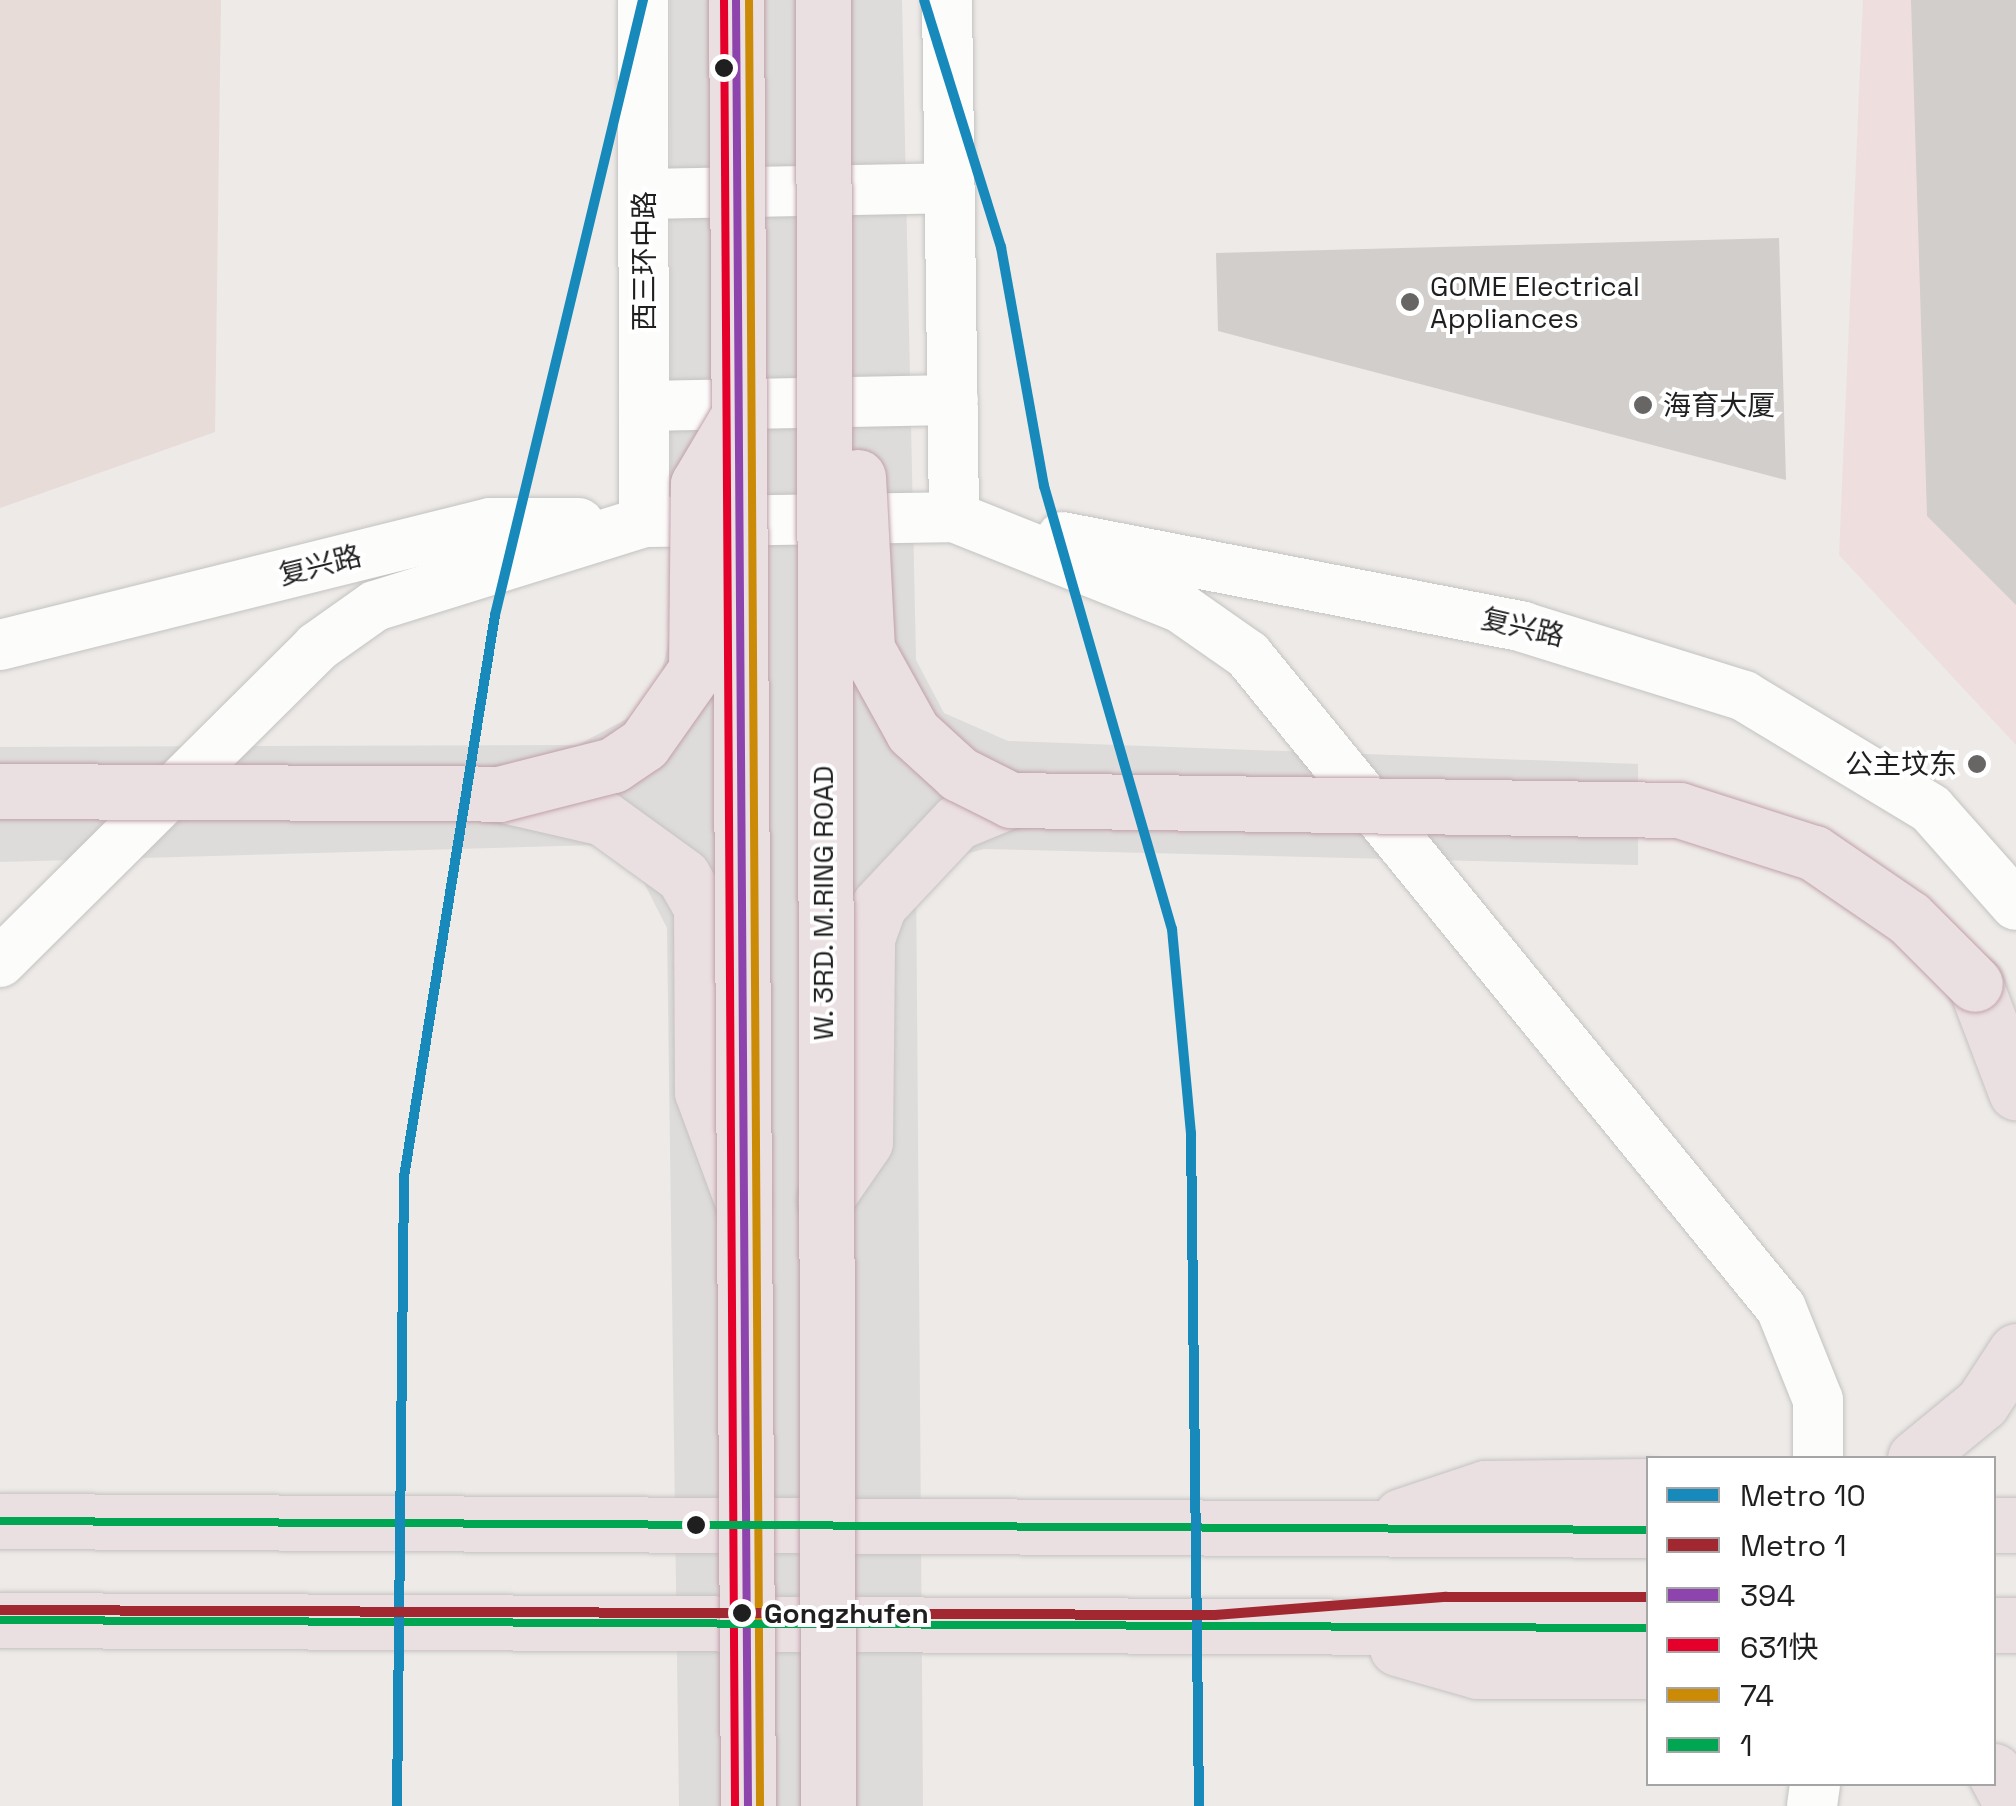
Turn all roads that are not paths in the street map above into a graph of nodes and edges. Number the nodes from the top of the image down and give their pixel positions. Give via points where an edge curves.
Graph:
1 (642, 0) edge
2 (736, 0) edge
3 (823, 0) edge
4 (947, 0) edge
5 (948, 188) junction
6 (644, 194) junction
7 (953, 400) junction
8 (644, 406) junction
9 (821, 411) junction
10 (739, 415) junction
11 (954, 517) junction
12 (644, 522) junction
13 (0, 645) edge
14 (0, 791) edge
15 (499, 794) junction
16 (1012, 800) junction
17 (2016, 905) edge
18 (0, 962) edge
19 (1975, 984) junction
20 (2016, 1026) edge
21 (2016, 1092) edge
22 (825, 1200) junction
23 (746, 1213) junction
24 (2016, 1351) edge
25 (1818, 1456) edge
26 (1917, 1456) edge
27 (1646, 1486) edge
28 (0, 1496) edge
29 (0, 1521) edge
30 (107, 1523) junction
31 (1646, 1530) edge
32 (1347, 1534) junction
33 (0, 1620) edge
34 (81, 1621) junction
35 (1646, 1628) edge
36 (1342, 1632) junction
37 (0, 1636) edge
38 (1646, 1671) edge
39 (1996, 1774) edge
40 (748, 1806) edge
41 (828, 1806) edge
42 (2014, 1806) edge

1 - 6 street, 西三环中路
2 - 10 highway, bridge
3 - 9 highway, W. 3RD. M.RING ROAD, bridge
4 - 5 street
5 - 6 street
5 - 7 street
6 - 8 street, 西三环中路
7 - 8 street
7 - 11 street
8 - 12 street, 西三环中路
9 - 16 highway, bridge via 858,468 862,611 882,678 913,732 959,774
9 - 22 highway, W. 3RD. M.RING ROAD, bridge
10 - 15 highway, bridge via 698,484 698,650 690,688 644,744 613,765
10 - 23 highway, bridge
11 - 12 street, 复兴路
11 - 17 street, 复兴路 via 1342,588 1662,666 1792,722 1931,809
11 - 25 street via 1181,608 1248,656 1781,1308 1818,1400
12 - 13 street, 复兴路 via 490,523
12 - 18 street via 375,606 317,647
14 - 15 highway, bridge
15 - 23 highway, bridge via 602,818 648,844 701,907 702,1092
16 - 19 highway, bridge via 1586,802 1723,818 1863,882
16 - 22 highway, bridge via 956,822 879,904 868,938 865,1142
19 - 20 highway
19 - 21 highway
22 - 41 highway, W. 3RD. M.RING ROAD, bridge
23 - 40 highway, bridge
24 - 26 highway via 1982,1403
27 - 32 highway via 1485,1488
28 - 30 highway
29 - 30 highway
30 - 32 highway
31 - 32 highway
33 - 34 highway
34 - 36 highway
34 - 37 highway
35 - 36 highway
36 - 38 highway via 1477,1671
39 - 42 highway

